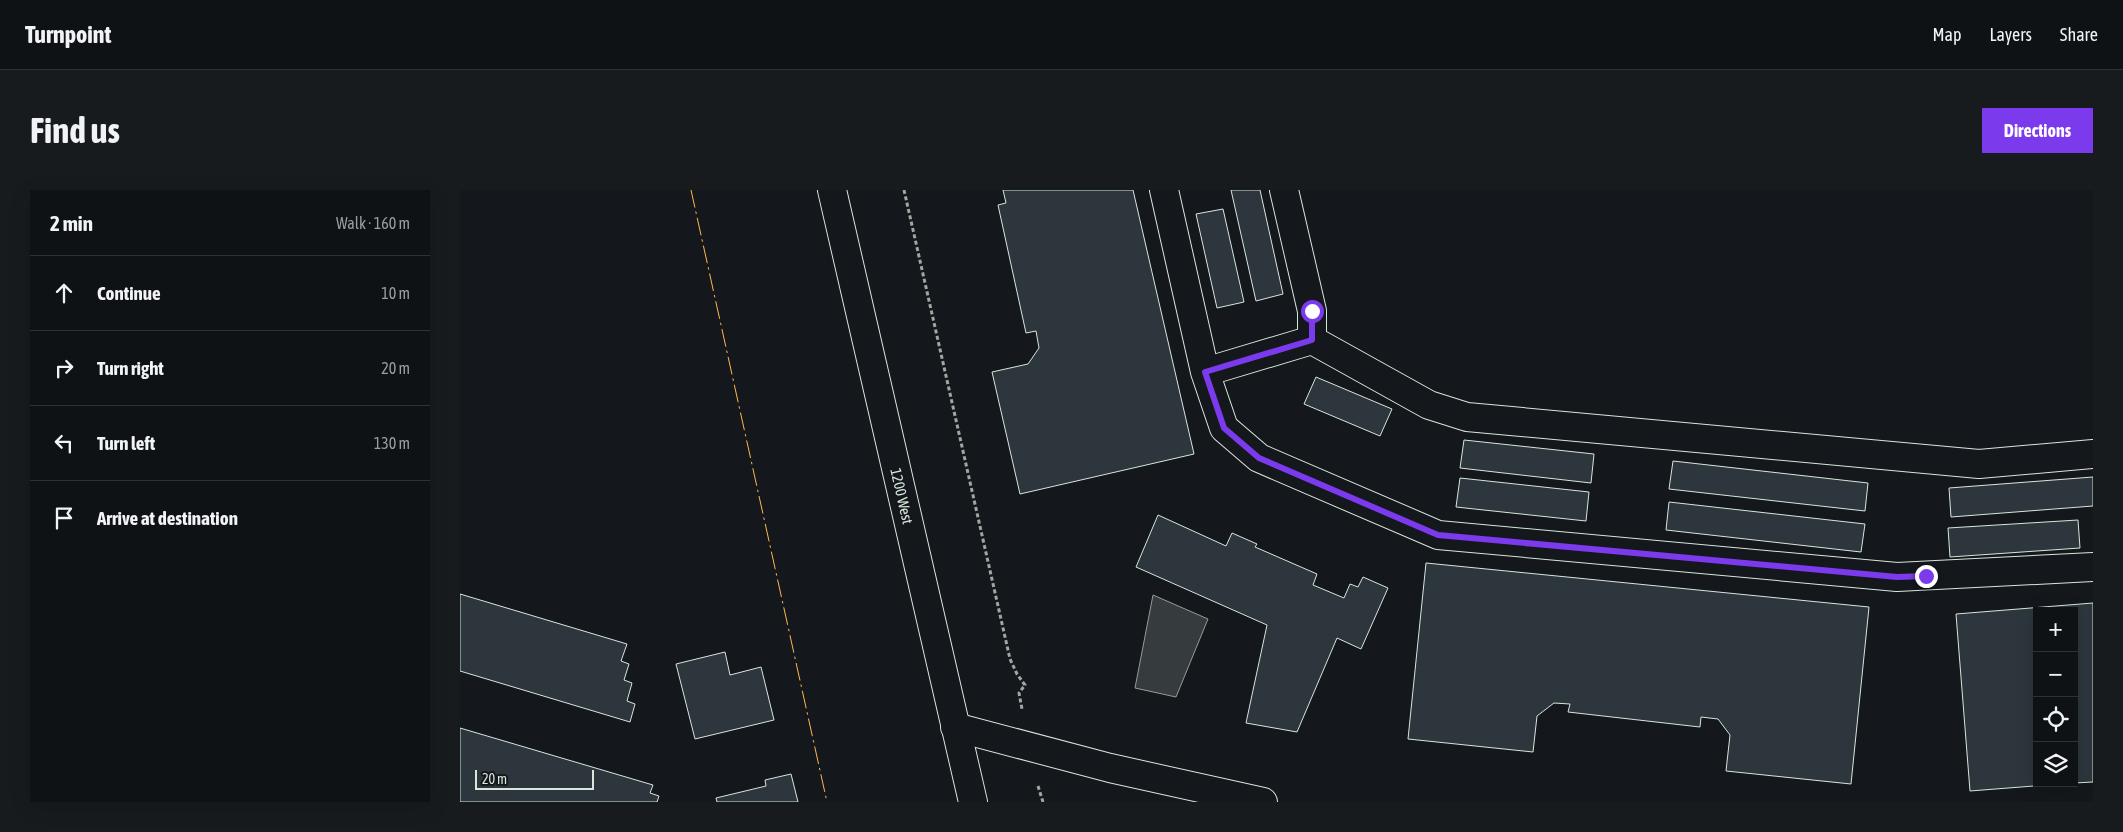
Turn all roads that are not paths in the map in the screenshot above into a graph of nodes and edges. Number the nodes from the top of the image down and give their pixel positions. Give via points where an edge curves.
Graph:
1 (832, 190) edge
2 (1164, 190) edge
3 (1284, 190) edge
4 (1312, 340) junction
5 (1205, 372) junction
6 (2093, 454) edge
7 (2093, 567) edge
8 (955, 727) junction
9 (973, 802) edge
10 (1262, 802) edge

1 - 8 main road, 1200 West
2 - 5 main road
3 - 4 main road via 1312,311
4 - 5 main road
4 - 6 main road via 1429,405 1467,417 1979,464
5 - 7 main road via 1224,428 1259,458 1438,535 1897,577
8 - 9 main road, 1200 West
8 - 10 main road via 1110,768

